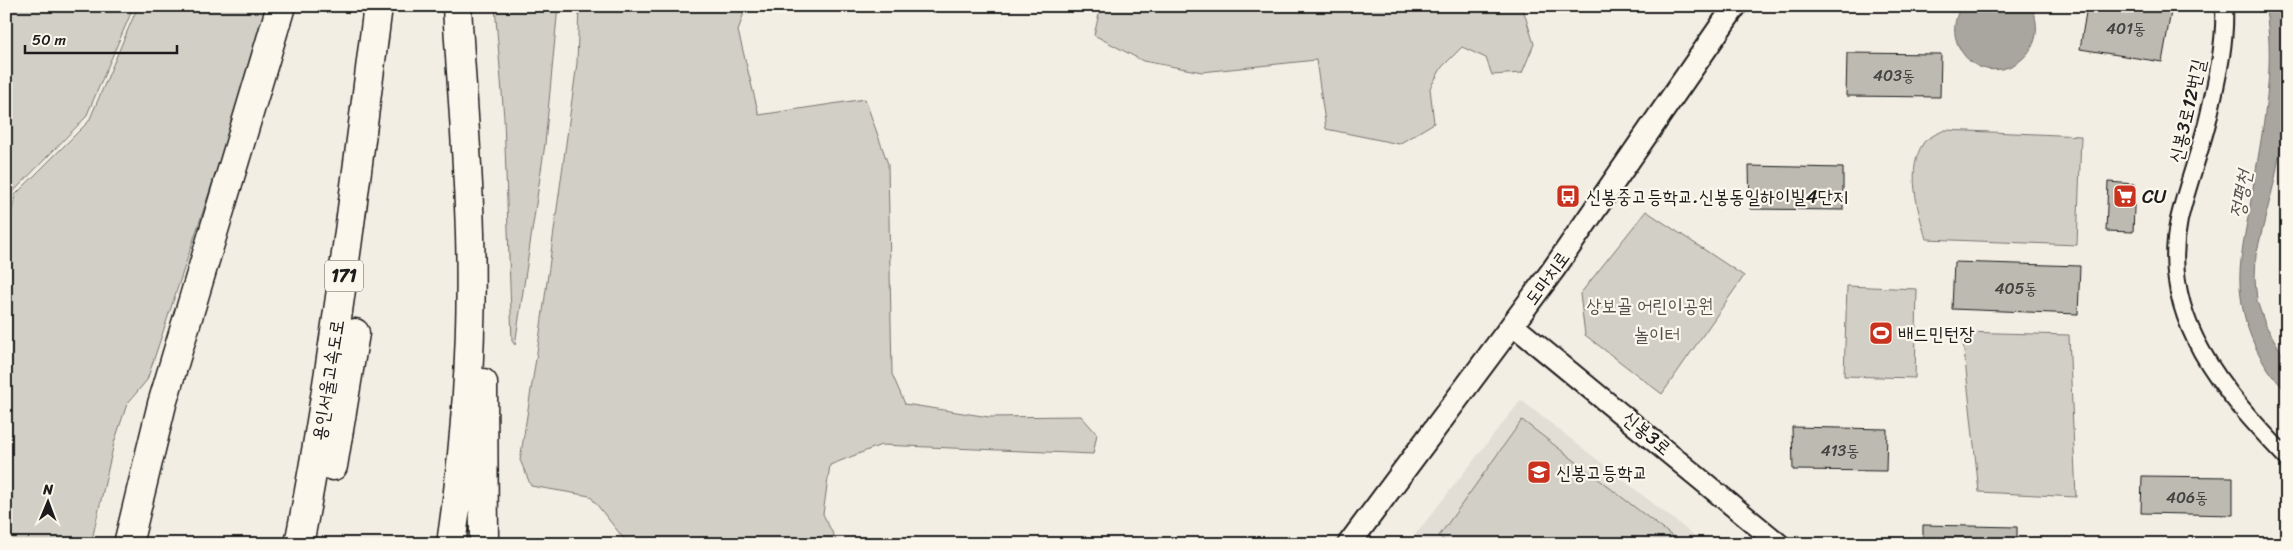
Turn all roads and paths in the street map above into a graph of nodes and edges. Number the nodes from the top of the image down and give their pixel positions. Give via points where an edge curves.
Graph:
1 (281, 6) edge
2 (378, 6) edge
3 (393, 6) edge
4 (456, 6) edge
5 (1735, 6) edge
6 (2224, 6) edge
7 (470, 263) junction
8 (1513, 325) junction
9 (2287, 458) edge
10 (128, 544) edge
11 (299, 544) edge
12 (318, 544) edge
13 (451, 544) edge
14 (484, 544) edge
15 (1349, 544) edge
16 (1779, 544) edge

1 - 10 highway via 162,404
2 - 11 highway, 용인서울고속도로 / 171 via 343,291
3 - 12 highway, 용인서울고속도로 / 171 via 367,247 344,410
4 - 7 highway
5 - 8 main road, 도마치로
6 - 9 street, 신봉3로12번길 via 2225,24 2218,76 2202,146 2179,221 2178,284 2198,348 2216,377
7 - 13 highway via 468,365 459,487
7 - 14 highway via 482,383
8 - 15 main road, 도마치로
8 - 16 street, 신봉3로

